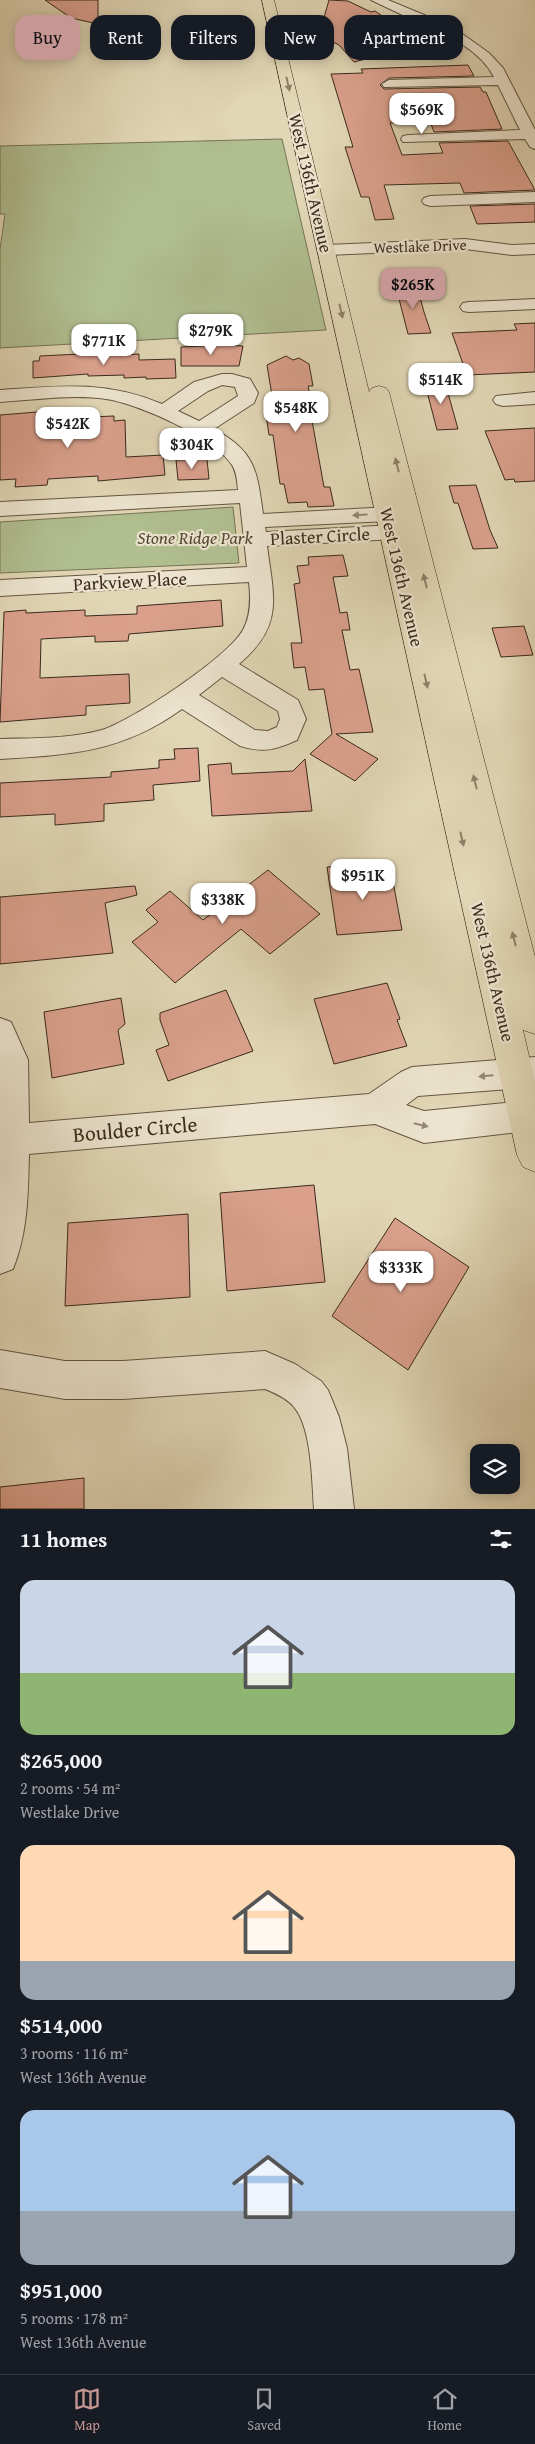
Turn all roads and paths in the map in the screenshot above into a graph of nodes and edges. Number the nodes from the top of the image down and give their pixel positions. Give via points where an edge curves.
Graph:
1 (268, 0) edge
2 (280, 0) edge
3 (377, 0) edge
4 (272, 15) edge
5 (284, 15) edge
6 (411, 15) edge
7 (463, 40) edge
8 (283, 60) edge
9 (295, 60) edge
10 (503, 81) junction
11 (389, 84) dead end
12 (408, 139) dead end
13 (533, 139) edge
14 (535, 197) edge
15 (430, 201) dead end
16 (535, 250) edge
17 (336, 256) junction
18 (535, 304) edge
19 (469, 307) dead end
20 (0, 396) edge
21 (535, 398) edge
22 (503, 400) dead end
23 (163, 412) junction
24 (200, 429) junction
25 (251, 496) junction
26 (0, 509) edge
27 (400, 523) junction
28 (255, 530) junction
29 (260, 574) junction
30 (0, 588) edge
31 (221, 665) junction
32 (181, 696) junction
33 (0, 749) edge
34 (535, 1020) edge
35 (0, 1032) edge
36 (526, 1073) edge
37 (376, 1108) junction
38 (530, 1115) edge
39 (13, 1140) junction
40 (535, 1155) edge
41 (0, 1256) edge
42 (0, 1369) edge
43 (334, 1509) edge

1 - 4 main road, West 136th Avenue
2 - 5 main road, West 136th Avenue
3 - 6 street
7 - 10 street via 479,49
8 -> 17 main road, West 136th Avenue
9 - 17 main road, West 136th Avenue
10 - 11 street
10 - 13 street
12 - 13 street
14 - 15 street
16 - 17 street, Westlake Drive via 512,250 478,257
17 -> 27 main road, West 136th Avenue
27 -> 17 main road, West 136th Avenue via 374,371
18 - 19 street
20 - 23 street, Plaster Circle via 102,393 139,401
21 - 22 street
23 - 24 street, Plaster Circle
23 - 24 street via 212,381 243,383 247,398
24 - 25 street, Plaster Circle via 229,447 240,459 247,473
25 - 26 street
25 - 28 street, Plaster Circle
27 - 28 street, Plaster Circle
34 -> 27 main road, West 136th Avenue
27 -> 36 main road, West 136th Avenue
28 - 29 street, Plaster Circle
29 - 30 street, Parkview Place
29 - 31 street, Plaster Circle via 263,601 260,617 239,651
31 - 32 street, Plaster Circle
31 - 32 street via 289,706 293,719 288,733 270,741 249,739
32 - 33 street, Plaster Circle via 132,729 104,739 80,744
35 - 39 street via 12,1060
36 -> 37 street via 412,1082
36 - 38 main road, West 136th Avenue
37 -> 38 street, Boulder Circle via 424,1127
37 - 39 street, Boulder Circle
38 - 40 main road, West 136th Avenue
39 - 41 street via 10,1208
42 - 43 street via 65,1380 123,1380 265,1370 309,1395 324,1427

